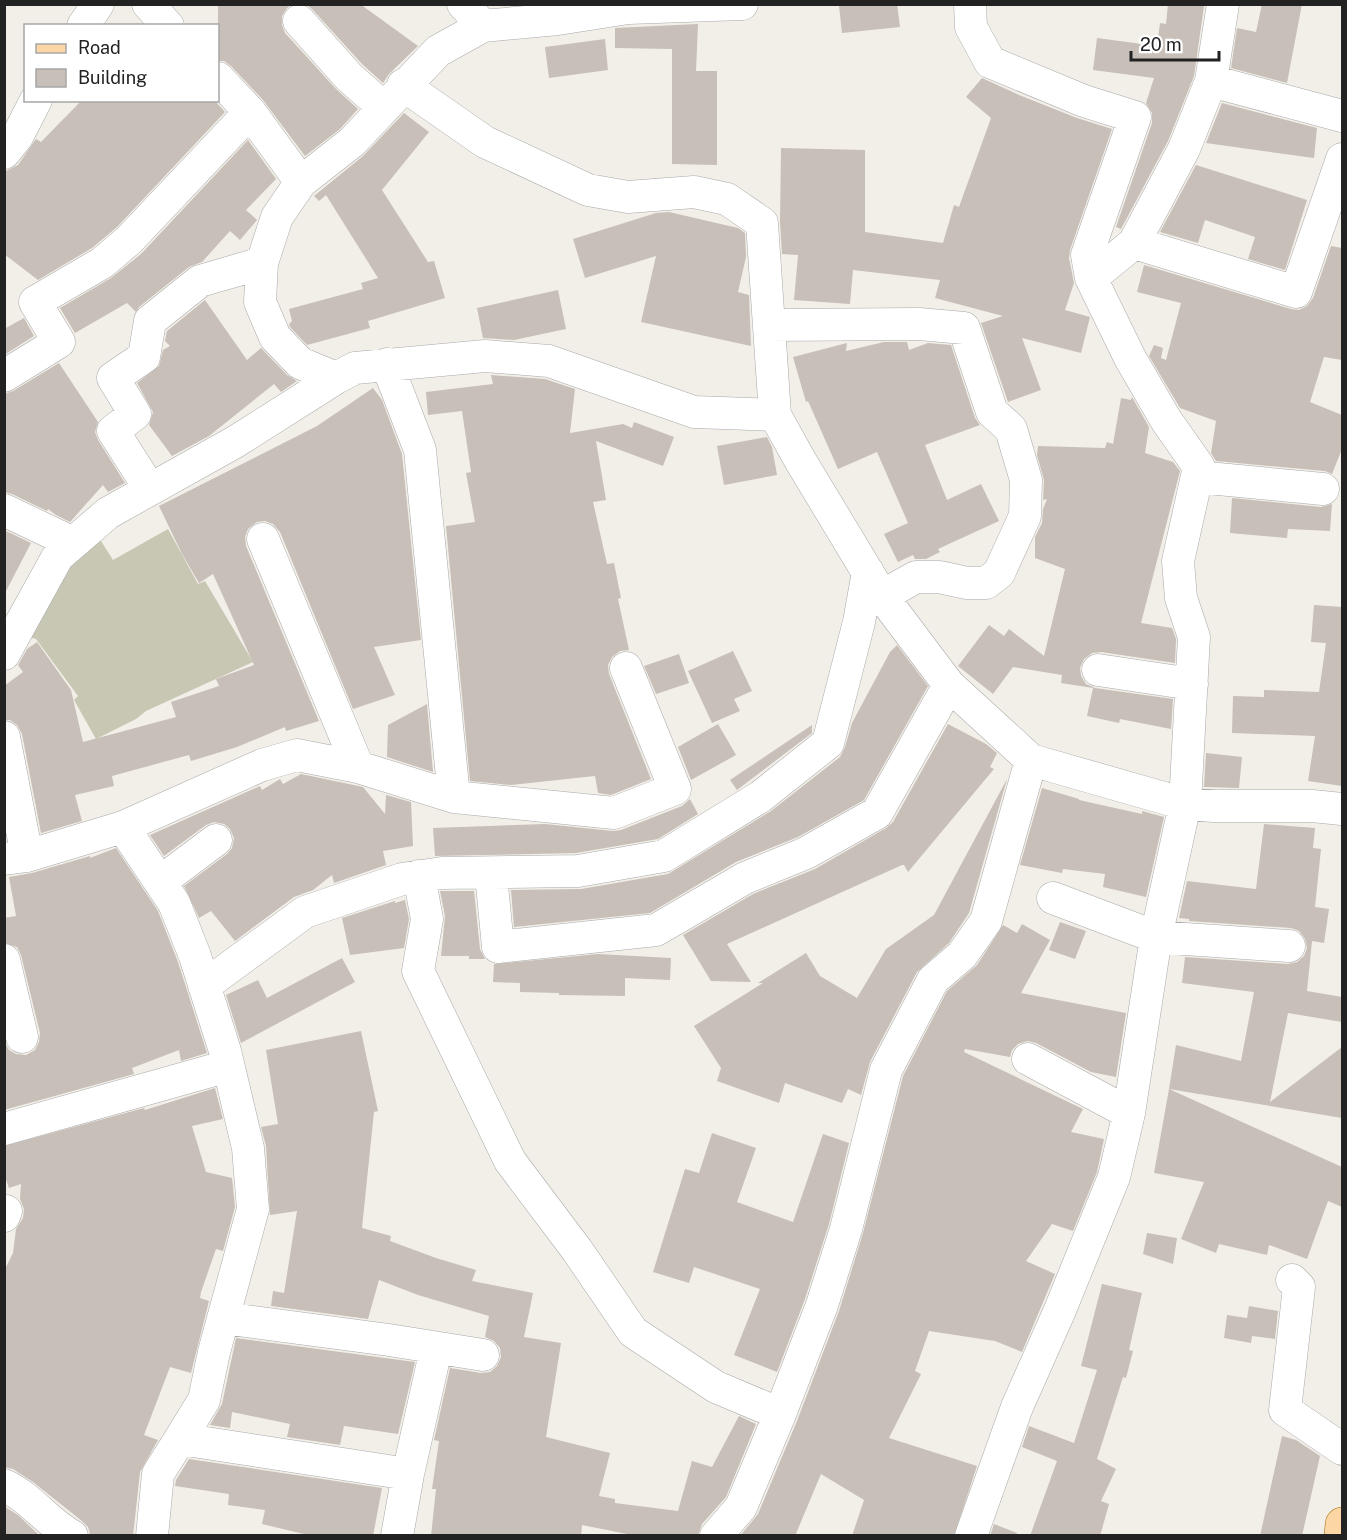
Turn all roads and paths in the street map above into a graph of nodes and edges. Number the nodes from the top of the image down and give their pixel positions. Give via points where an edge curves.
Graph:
1 (98, 4) edge
2 (148, 4) edge
3 (742, 4) edge
4 (969, 4) edge
5 (1223, 4) edge
6 (473, 15) edge
7 (299, 21) dead end
8 (84, 24) edge
9 (166, 24) edge
10 (219, 79) edge
11 (1212, 81) junction
12 (394, 96) junction
13 (35, 102) edge
14 (250, 112) junction
15 (1342, 116) edge
16 (4, 153) edge
17 (1342, 159) edge
18 (301, 182) junction
19 (1134, 243) junction
20 (262, 263) junction
21 (1091, 278) junction
22 (770, 324) junction
23 (387, 364) junction
24 (4, 376) edge
25 (336, 378) junction
26 (775, 415) junction
27 (1197, 477) junction
28 (150, 489) junction
29 (1323, 489) dead end
30 (4, 510) edge
31 (263, 539) dead end
32 (73, 543) junction
33 (875, 584) junction
34 (12, 619) edge
35 (4, 654) edge
36 (626, 668) dead end
37 (1098, 670) dead end
38 (1192, 684) junction
39 (949, 685) junction
40 (4, 737) edge
41 (1031, 760) junction
42 (358, 767) junction
43 (454, 797) junction
44 (1185, 804) junction
45 (1342, 810) edge
46 (123, 827) junction
47 (216, 840) dead end
48 (16, 857) edge
49 (419, 876) junction
50 (501, 879) junction
51 (160, 882) junction
52 (1053, 898) dead end
53 (1156, 937) junction
54 (1289, 946) dead end
55 (4, 960) edge
56 (204, 986) junction
57 (22, 1037) dead end
58 (1028, 1059) dead end
59 (228, 1066) junction
60 (1129, 1113) junction
61 (4, 1129) edge
62 (1292, 1280) dead end
63 (223, 1318) junction
64 (436, 1349) junction
65 (483, 1355) dead end
66 (780, 1414) junction
67 (180, 1440) junction
68 (1342, 1449) edge
69 (408, 1474) junction
70 (4, 1485) edge
71 (1342, 1524) edge
72 (72, 1536) edge
73 (152, 1536) edge
74 (397, 1536) edge
75 (716, 1536) edge
76 (971, 1536) edge
77 (1341, 1536) edge

1 - 8 street
2 - 9 street
3 - 6 street via 628,8 558,19
4 - 21 street via 971,27 990,62 1134,117 1087,255
5 - 11 street
6 - 12 street
7 - 12 street via 349,77
10 - 14 street
11 - 15 street
11 - 19 street via 1184,149
12 - 18 street via 352,142
12 - 22 street via 588,190 628,197 694,192 727,199 762,222
13 - 16 street
14 - 18 street
14 - 24 street via 129,240 102,263 34,302 59,342
17 - 19 street via 1296,292
18 - 20 street via 277,217
19 - 21 street
20 - 25 street via 260,302 275,337 300,363
20 - 28 street via 200,281 150,321 144,357 113,378 135,414 113,431
21 - 27 street via 1130,358 1199,467
22 - 26 street
22 - 33 street via 919,324 964,328 992,412 1011,429 1026,480 1025,516 999,573 986,583 916,577
23 - 25 street via 355,369
23 - 26 street via 485,356 549,361 694,412
23 - 43 street via 420,450
25 - 28 street via 235,442
26 - 33 street
27 - 29 street
27 - 38 street via 1178,561 1181,598 1194,637
28 - 32 street via 108,513
30 - 32 street
31 - 42 street
32 - 34 street via 58,556
33 - 39 street
33 - 50 street via 859,622 828,743 810,759 760,797 664,856
34 - 35 street
36 - 43 street via 675,789 614,813
37 - 38 street
38 - 44 street
39 - 41 street
39 - 50 street via 877,813 806,853 746,878 656,930 498,947
40 - 48 street
41 - 44 street
41 - 66 street via 986,921 962,955 933,980 886,1070 846,1229
42 - 43 street
42 - 46 street via 297,755 262,765
44 - 45 street
44 - 53 street
46 - 48 street
46 - 51 street
47 - 51 street
49 - 50 street via 442,873
49 - 56 street via 305,912
49 - 66 street via 427,919 418,971 510,1161 633,1332 716,1387
51 - 56 street via 174,903
52 - 53 street
53 - 54 street
53 - 60 street
55 - 57 street
56 - 59 street
58 - 60 street
59 - 61 street
59 - 63 street via 248,1148 253,1209
60 - 76 street via 1114,1177 1017,1407
62 - 68 street via 1299,1287 1285,1410
63 - 64 street
63 - 67 street via 204,1400
64 - 65 street
64 - 69 street
66 - 75 street via 741,1507
67 - 69 street
67 - 73 street via 158,1474
69 - 74 street
70 - 72 street
71 - 77 main road

